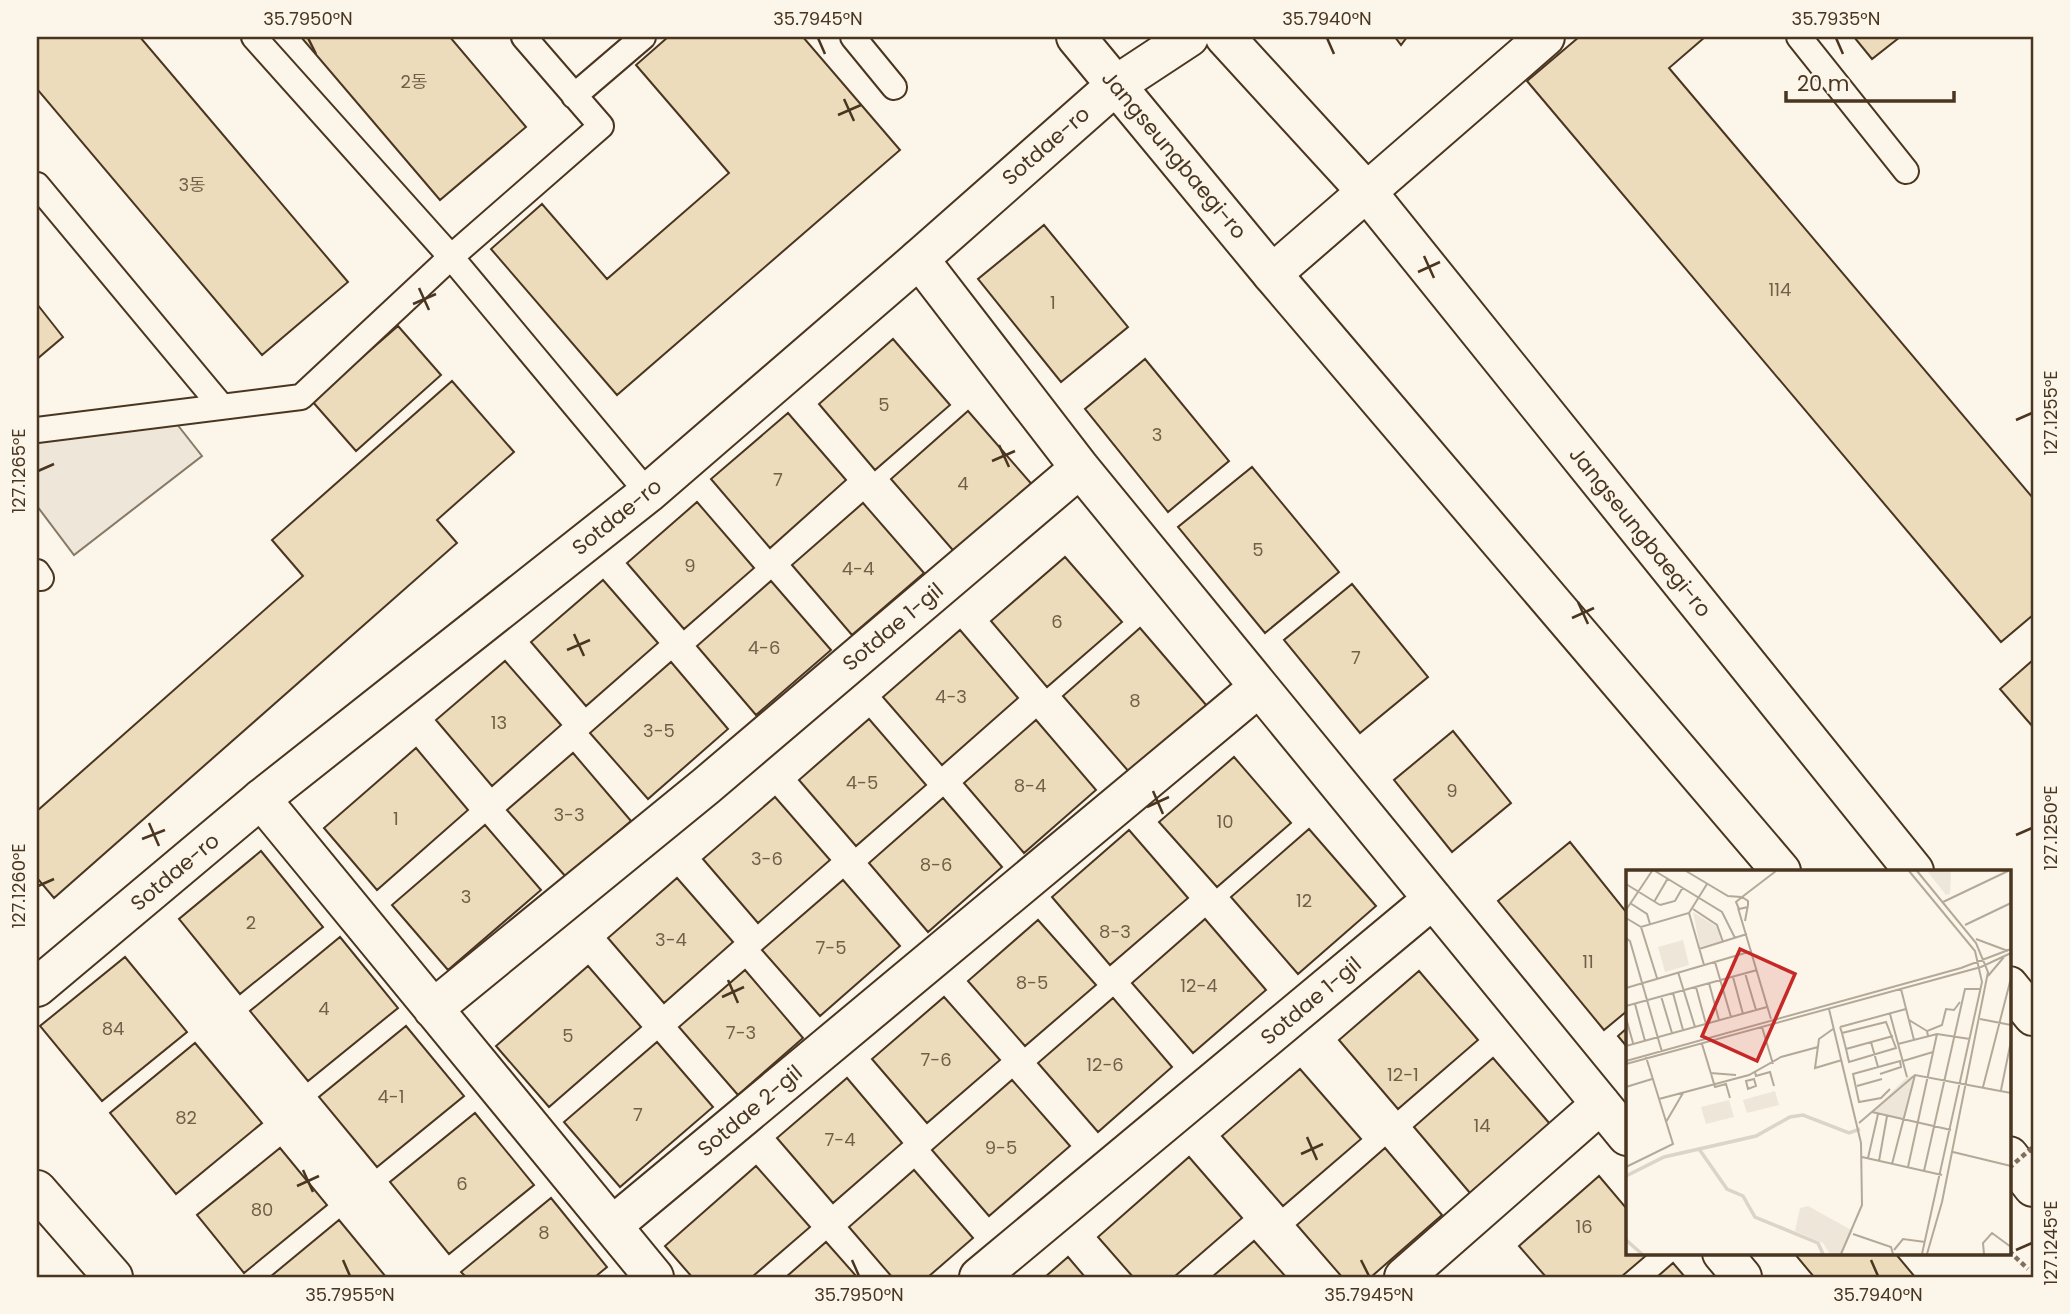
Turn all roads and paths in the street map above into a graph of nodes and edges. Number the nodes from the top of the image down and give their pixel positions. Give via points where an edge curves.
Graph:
1 (254, 37) edge
2 (524, 37) edge
3 (643, 37) edge
4 (853, 37) edge
5 (1076, 37) edge
6 (1189, 37) edge
7 (1225, 37) edge
8 (1545, 37) edge
9 (1799, 37) edge
10 (1116, 85) junction
11 (894, 87) dead end
12 (575, 96) junction
13 (1906, 172) dead end
14 (37, 185) edge
15 (1367, 192) junction
16 (451, 257) junction
17 (919, 259) junction
18 (1272, 274) junction
19 (222, 407) junction
20 (37, 430) edge
21 (1080, 468) junction
22 (648, 494) junction
23 (1259, 687) junction
24 (261, 799) junction
25 (1780, 870) edge
26 (1913, 870) edge
27 (1433, 899) junction
28 (37, 987) edge
29 (2010, 987) edge
30 (433, 1009) junction
31 (2033, 1016) edge
32 (1601, 1104) junction
33 (1626, 1135) edge
34 (2033, 1147) edge
35 (2010, 1157) edge
36 (2010, 1167) edge
37 (2033, 1187) edge
38 (37, 1190) edge
39 (612, 1226) junction
40 (2010, 1252) edge
41 (1723, 1254) edge
42 (2028, 1269) dead end
43 (113, 1277) edge
44 (654, 1277) edge
45 (979, 1277) edge
46 (1404, 1277) edge
47 (1742, 1277) edge

1 - 16 lane
2 - 12 lane
3 - 12 lane
4 - 11 lane
5 - 10 street, Jangseungbaegi-ro
6 - 10 street, Sotdae-ro
7 - 15 street, Jangseungbaegi-ro
8 - 15 street
9 - 13 lane
10 - 17 street, Sotdae-ro
10 - 18 street, Jangseungbaegi-ro
12 - 16 lane via 601,127
14 - 19 lane
15 - 18 street
15 - 26 street, Jangseungbaegi-ro
16 - 19 lane via 301,397
16 - 22 lane
17 - 21 street
17 - 22 street, Sotdae-ro
18 - 25 street, Jangseungbaegi-ro
19 - 20 lane
21 - 23 street
21 - 30 street, Sotdae 1-gil via 706,786
22 - 24 street, Sotdae-ro
23 - 27 street
23 - 39 street, Sotdae 2-gil
24 - 28 street, Sotdae-ro
24 - 30 street
27 - 32 street
27 - 45 street, Sotdae 1-gil
29 - 31 street
30 - 39 street
32 - 33 street
32 - 46 street
34 - 36 path, bridge
35 - 37 street
38 - 43 street
39 - 44 street
40 - 42 path
41 - 47 street

